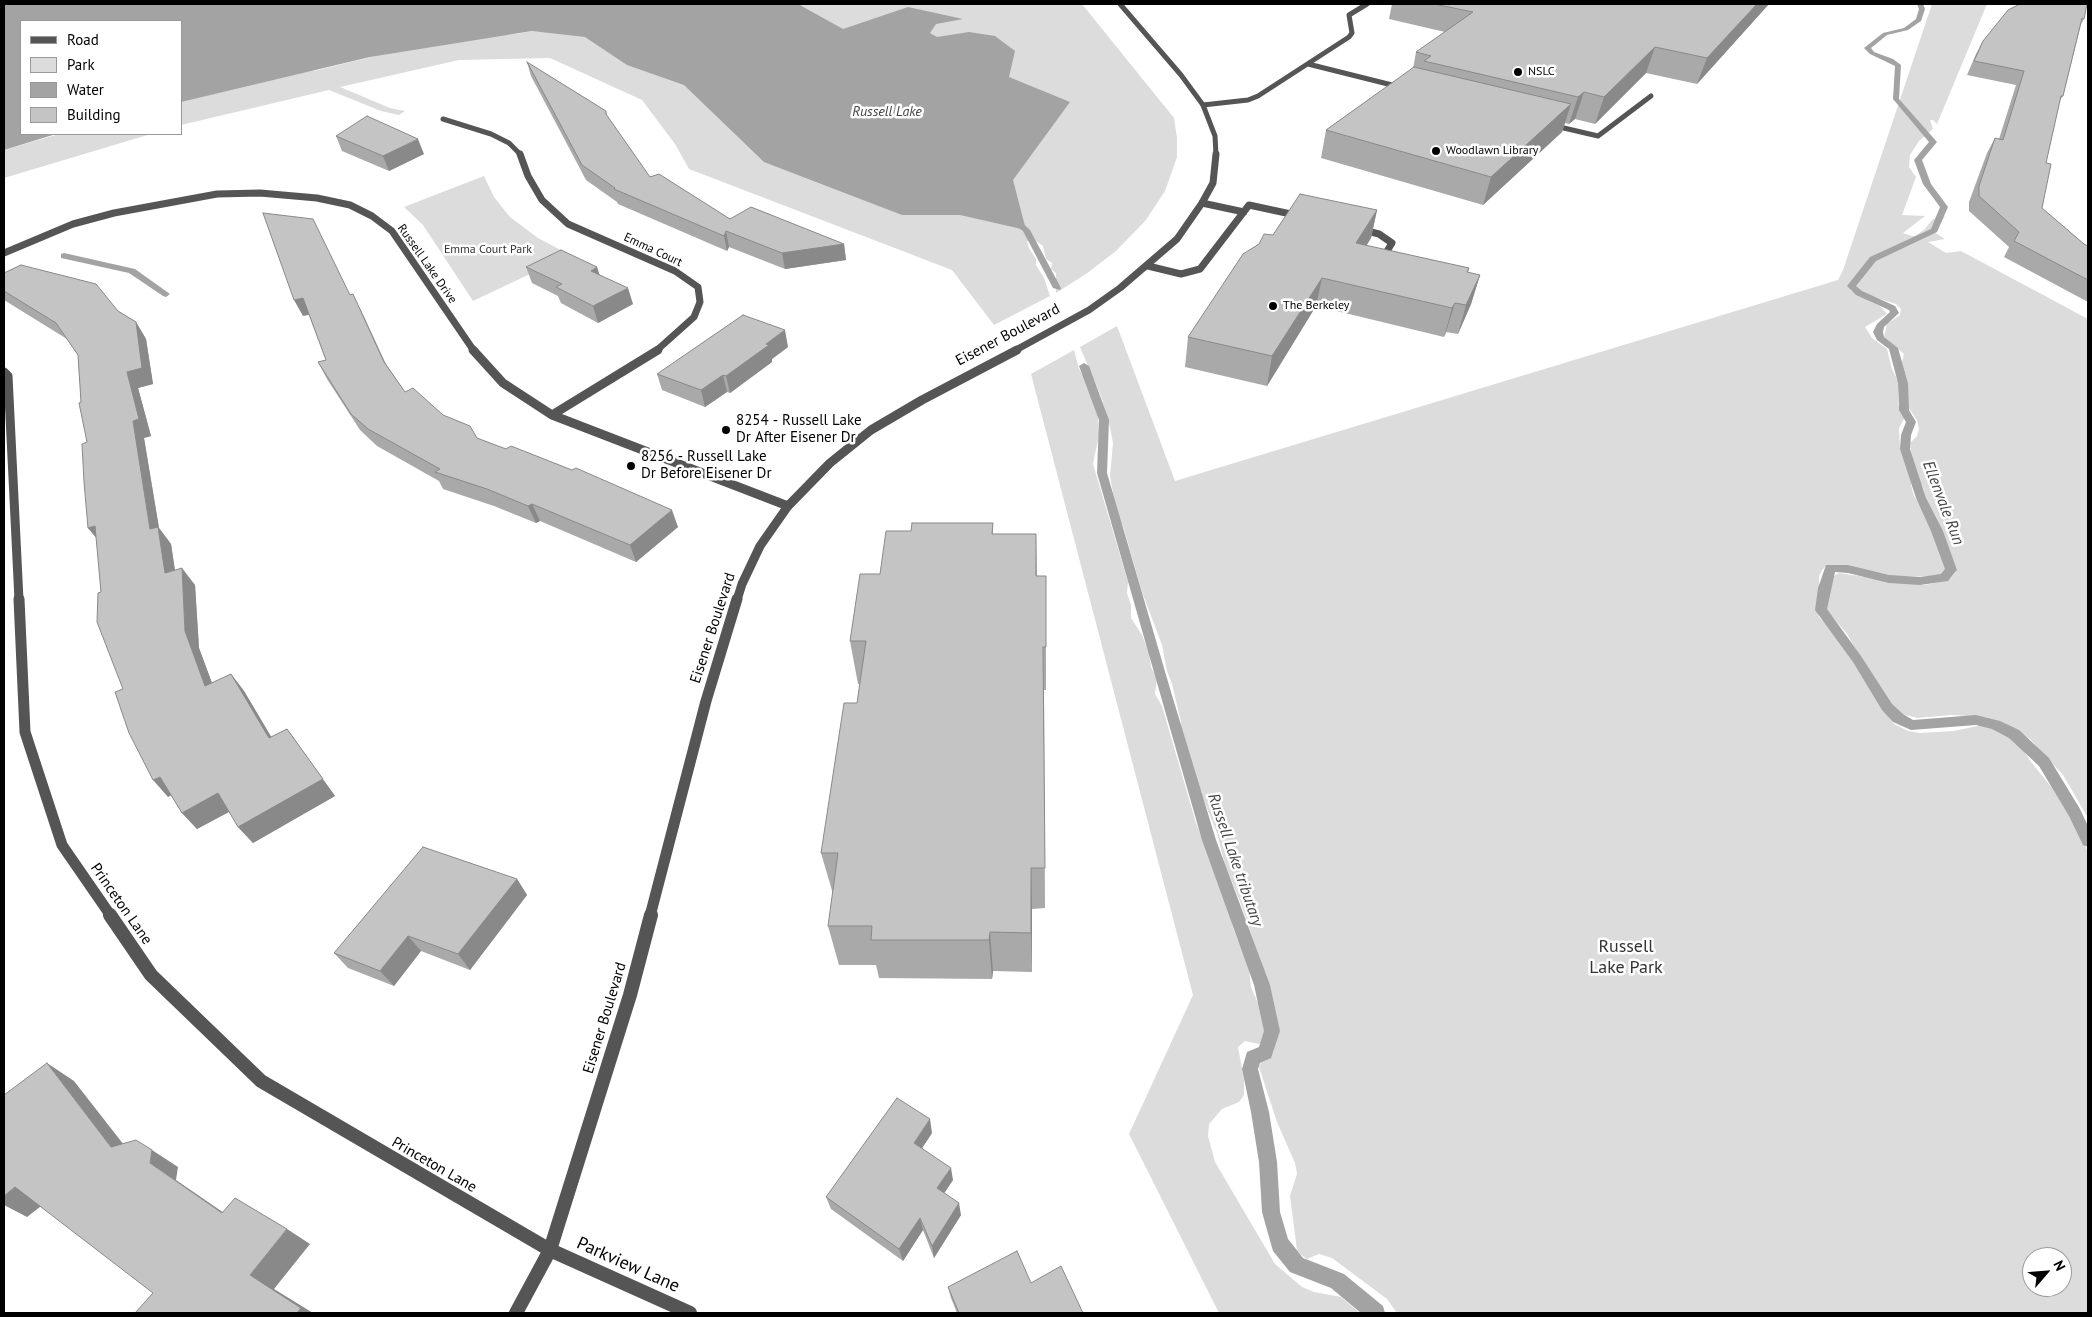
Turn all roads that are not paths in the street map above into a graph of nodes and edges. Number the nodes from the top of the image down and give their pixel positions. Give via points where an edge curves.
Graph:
1 (1120, 4) edge
2 (1367, 4) edge
3 (1308, 64) junction
4 (1407, 88) edge
5 (1651, 96) dead end
6 (1203, 105) junction
7 (443, 119) dead end
8 (1541, 122) edge
9 (1202, 203) junction
10 (1244, 212) junction
11 (1305, 217) edge
12 (1351, 228) edge
13 (4, 253) edge
14 (1148, 266) junction
15 (1377, 268) edge
16 (4, 372) edge
17 (552, 415) junction
18 (788, 506) junction
19 (550, 1250) junction
20 (516, 1313) edge
21 (690, 1313) edge

1 - 6 street, Eisener Boulevard
2 - 3 street via 1349,15 1352,34
3 - 4 street
3 - 6 street via 1258,96
5 - 8 street via 1598,136
6 - 9 street, Eisener Boulevard via 1215,136 1216,154 1212,182
7 - 17 street, Emma Court via 509,143 521,155 528,176 542,200 568,224 674,271 698,287 700,302 694,317 662,347
9 - 10 street
9 - 14 street, Eisener Boulevard via 1177,239
10 - 11 street via 1249,205
10 - 14 street via 1200,269 1181,274
12 - 15 street via 1379,234 1392,243
13 - 17 street, Russell Lake Drive via 73,224 217,194 260,193 317,198 350,205 392,231 476,354 503,383
14 - 18 street, Eisener Boulevard via 1089,310 871,430 830,463
16 - 19 street, Princeton Lane via 8,376 25,732 62,845 152,975 261,1081
17 - 18 street, Russell Lake Drive
18 - 19 street, Eisener Boulevard via 760,546 742,584 706,701 630,995
19 - 20 street, Eisener Boulevard
19 - 21 street, Parkview Lane

